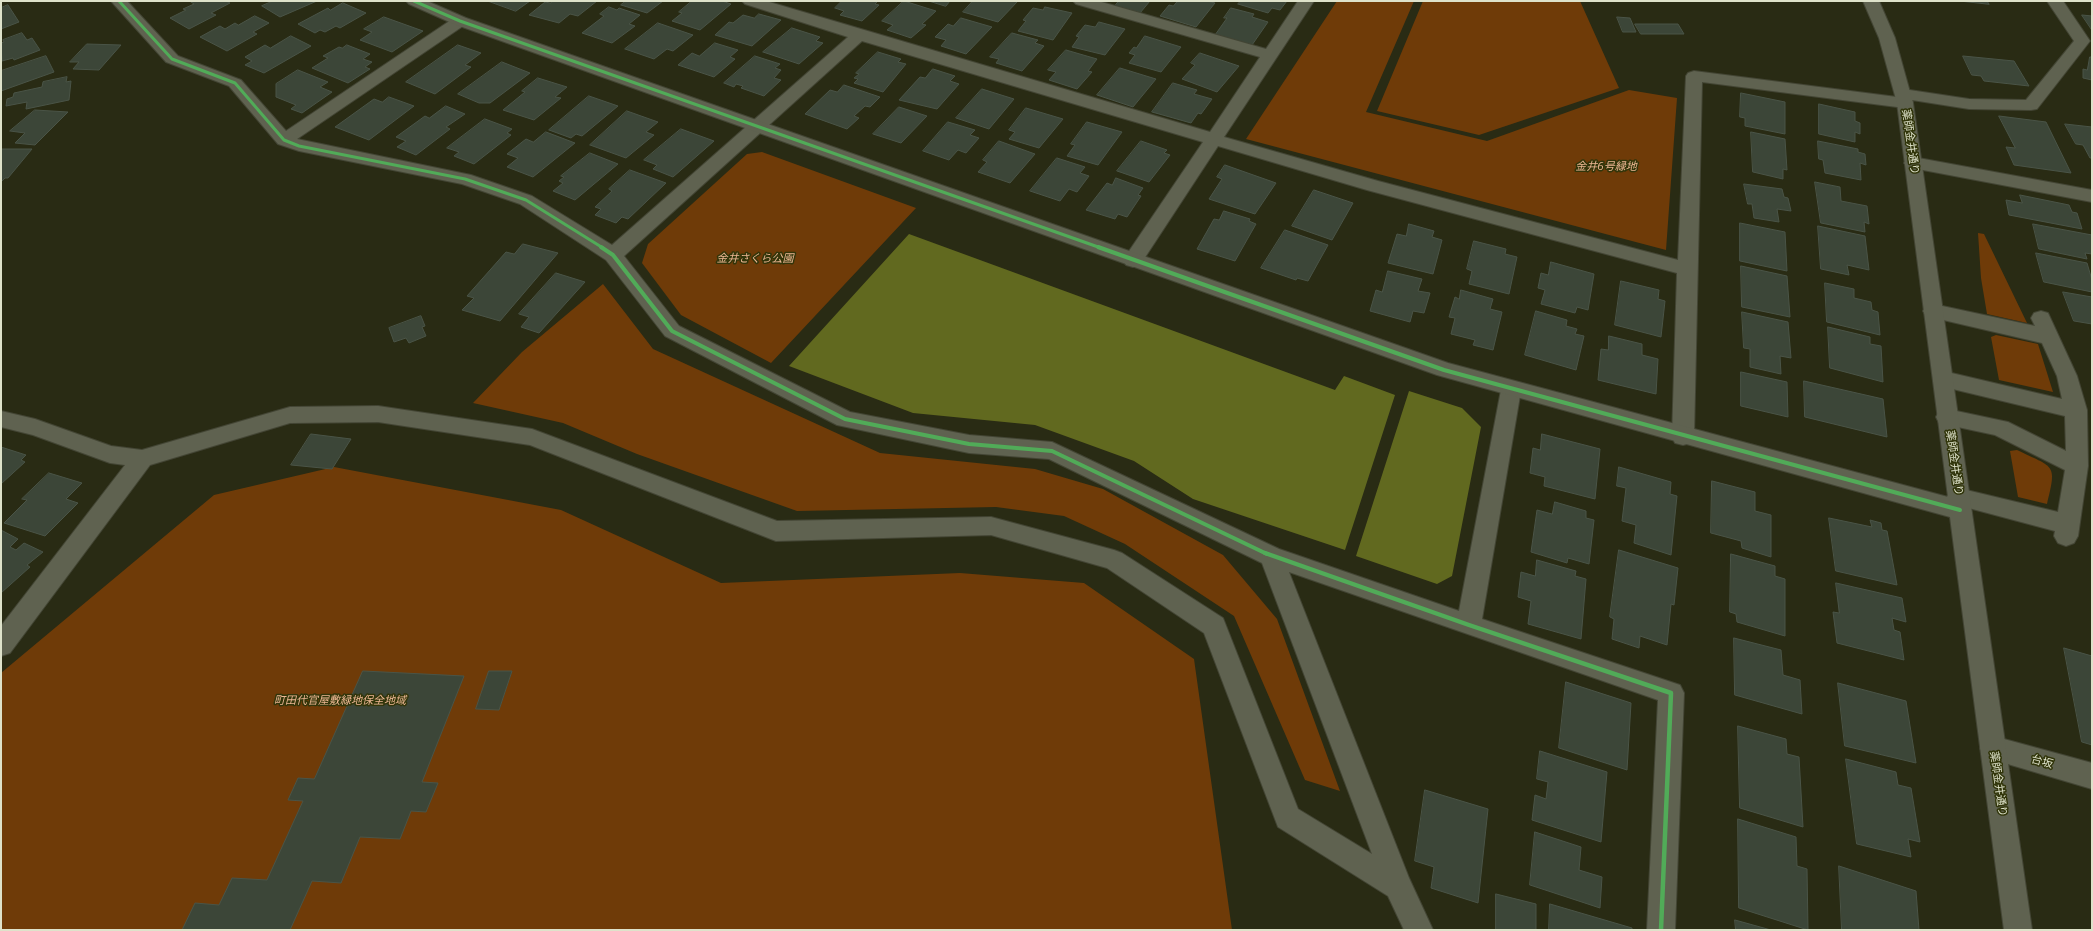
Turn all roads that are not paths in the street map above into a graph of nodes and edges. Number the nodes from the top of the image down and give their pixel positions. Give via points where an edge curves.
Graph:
1 (119, 1) edge
2 (414, 1) edge
3 (750, 1) edge
4 (1081, 1) edge
5 (1306, 1) edge
6 (1871, 1) edge
7 (2055, 1) edge
8 (460, 21) junction
9 (858, 35) junction
10 (1270, 54) junction
11 (1904, 98) junction
12 (756, 127) junction
13 (1216, 138) junction
14 (284, 140) junction
15 (1913, 163) junction
16 (2092, 196) edge
17 (613, 255) junction
18 (1133, 260) junction
19 (1686, 269) junction
20 (1933, 311) junction
21 (2041, 318) dead end
22 (2050, 337) junction
23 (1943, 380) junction
24 (1512, 390) junction
25 (2076, 410) junction
26 (1947, 417) junction
27 (1, 419) edge
28 (1683, 437) junction
29 (142, 459) junction
30 (2077, 466) junction
31 (1959, 504) junction
32 (1271, 556) junction
33 (1469, 625) junction
34 (1, 645) edge
35 (1993, 748) junction
36 (2092, 776) edge
37 (1398, 886) junction
38 (1419, 930) edge
39 (1661, 930) edge
40 (2018, 930) edge

1 - 14 street via 172,59 235,83
2 - 8 street
3 - 9 street
4 - 10 street
5 - 10 street
6 - 11 street, 薬師金井通り via 1887,38
7 - 11 street via 2082,42 2031,105 1969,104
8 - 12 street
8 - 14 street
9 - 12 street
9 - 13 street
10 - 13 street
11 - 15 street, 薬師金井通り
11 - 19 street via 1694,76
12 - 17 street
12 - 18 street
13 - 18 street
13 - 19 street via 1373,186
14 - 17 street via 299,146 465,179 526,200
15 - 16 street
15 - 20 street, 薬師金井通り
17 - 32 street via 672,331 845,419 969,444 1052,451
18 - 24 street via 1444,370
19 - 28 street
20 - 22 street
20 - 23 street, 薬師金井通り
21 - 22 street
22 - 25 street via 2067,376
23 - 25 street
23 - 26 street, 薬師金井通り
24 - 28 street
24 - 33 street
25 - 30 street
26 - 30 street via 2000,428
26 - 31 street, 薬師金井通り
27 - 29 street via 35,427 110,454
28 - 31 street
29 - 34 street
29 - 37 street via 290,415 378,414 532,437 776,531 991,526 1114,560 1214,626 1288,818
30 - 31 street via 2066,530
31 - 35 street, 薬師金井通り
32 - 33 street
32 - 37 street
33 - 39 street via 1670,693
35 - 36 street, 台坂
35 - 40 street, 薬師金井通り
37 - 38 street

